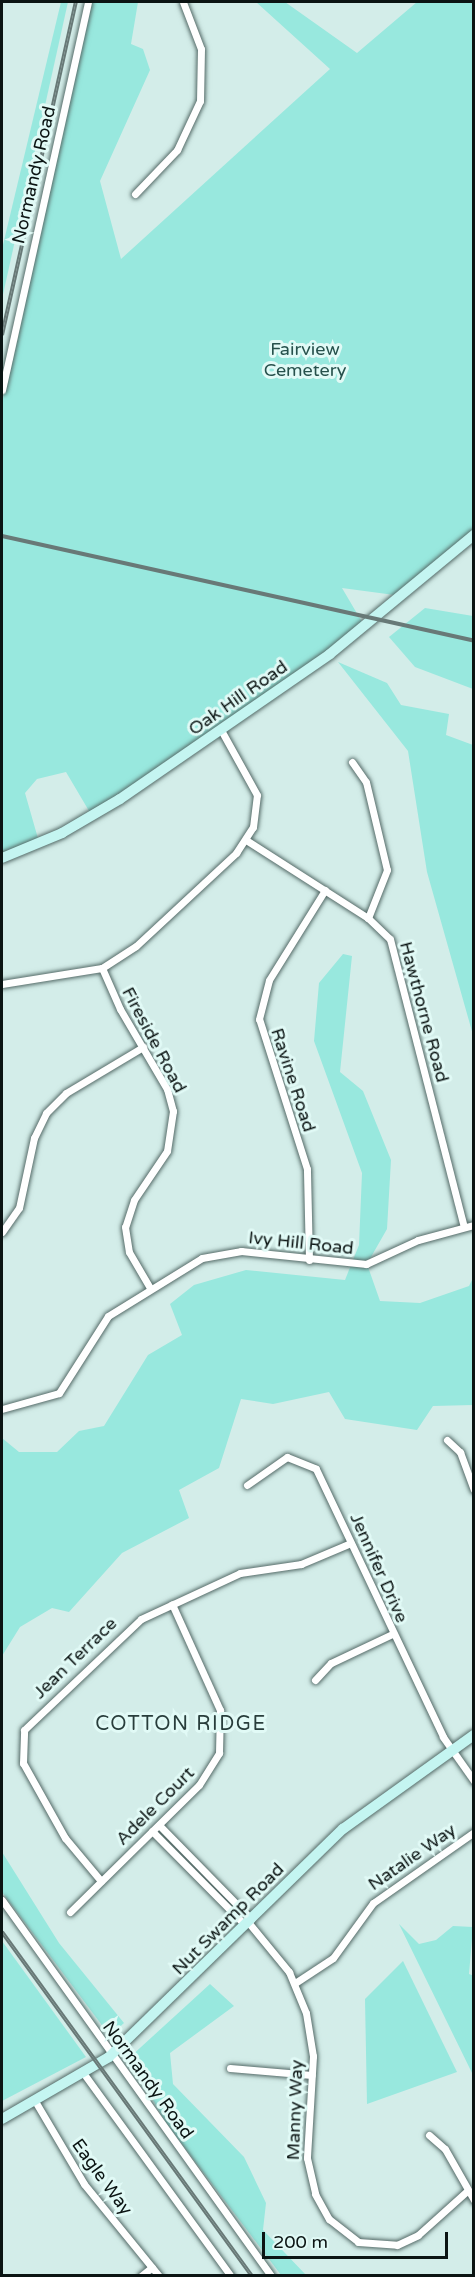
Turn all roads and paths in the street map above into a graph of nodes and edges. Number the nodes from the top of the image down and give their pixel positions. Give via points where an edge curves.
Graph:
1 (88, 2) edge
2 (183, 2) edge
3 (135, 194) dead end
4 (2, 390) edge
5 (474, 535) edge
6 (221, 730) junction
7 (352, 762) dead end
8 (246, 840) junction
9 (2, 858) edge
10 (325, 890) junction
11 (368, 918) junction
12 (102, 968) junction
13 (2, 984) edge
14 (143, 1047) junction
15 (474, 1225) edge
16 (464, 1227) junction
17 (2, 1232) edge
18 (309, 1260) junction
19 (150, 1288) junction
20 (2, 1409) edge
21 (447, 1440) dead end
22 (247, 1485) dead end
23 (474, 1490) edge
24 (351, 1543) junction
25 (172, 1604) junction
26 (392, 1634) junction
27 (315, 1680) dead end
28 (474, 1736) edge
29 (452, 1751) junction
30 (474, 1781) edge
31 (159, 1825) junction
32 (152, 1831) junction
33 (474, 1832) edge
34 (203, 1870) junction
35 (197, 1876) junction
36 (101, 1881) junction
37 (2, 1900) edge
38 (70, 1912) dead end
39 (248, 1922) junction
40 (295, 1983) junction
41 (111, 2055) junction
42 (230, 2068) dead end
43 (84, 2074) junction
44 (312, 2075) junction
45 (35, 2101) junction
46 (2, 2119) edge
47 (429, 2134) dead end
48 (467, 2191) junction
49 (474, 2200) edge
50 (152, 2267) junction
51 (141, 2276) edge
52 (159, 2276) edge
53 (231, 2276) edge
54 (271, 2276) edge

1 - 4 street, Normandy Road
2 - 3 street via 201,50 203,83 197,113 165,166
5 - 6 main road, Oak Hill Road via 336,649
6 - 8 street via 257,795
6 - 9 main road, Oak Hill Road via 80,824
7 - 11 street via 366,782 387,870 384,890
8 - 10 street, Hawthorne Road
8 - 12 street via 136,946
10 - 11 street, Hawthorne Road
10 - 18 street, Ravine Road via 269,980 259,1019 307,1169
11 - 16 street, Hawthorne Road via 393,946
12 - 13 street
12 - 14 street, Fireside Road
14 - 17 street via 66,1093 46,1113 34,1138 20,1208
14 - 19 street, Fireside Road via 167,1089 174,1118 167,1151 134,1200 125,1227 129,1252
15 - 16 street, Ivy Hill Road
16 - 18 street, Ivy Hill Road via 366,1264
18 - 19 street, Ivy Hill Road via 230,1252 188,1264
19 - 20 street, Ivy Hill Road via 101,1324 59,1393
21 - 23 street via 460,1452
22 - 24 street, Jennifer Drive via 285,1458 307,1461 319,1474
24 - 25 street, Jean Terrace via 301,1564 240,1573
24 - 26 street, Jennifer Drive
25 - 31 street, Adele Court via 217,1701 222,1733 208,1774
25 - 36 street, Jean Terrace via 120,1634 30,1722 20,1740 23,1763 51,1814
26 - 27 street via 331,1663
26 - 29 street, Jennifer Drive
28 - 29 main road, Nut Swamp Road
29 - 30 street, Jennifer Drive
29 - 39 main road, Nut Swamp Road via 344,1829
31 - 32 street, Adele Court
31 - 34 street
32 - 35 street
32 - 36 street, Adele Court
33 - 40 street, Natalie Way via 373,1903 333,1958
34 - 35 street
34 - 39 street
35 - 39 street
36 - 38 street, Adele Court
37 - 41 street, Normandy Road
39 - 40 street, Manny Way
39 - 41 main road, Nut Swamp Road
40 - 44 street, Manny Way via 310,2029
41 - 43 main road, Nut Swamp Road
41 - 54 street, Normandy Road
42 - 44 street
43 - 45 main road, Nut Swamp Road
43 - 53 street
44 - 48 street, Manny Way via 309,2174 325,2214 345,2235 374,2246 404,2242
45 - 46 main road, Nut Swamp Road
45 - 50 street, Eagle Way via 84,2184
47 - 48 street via 444,2149
48 - 49 street
50 - 51 street
50 - 52 street, Eagle Way

